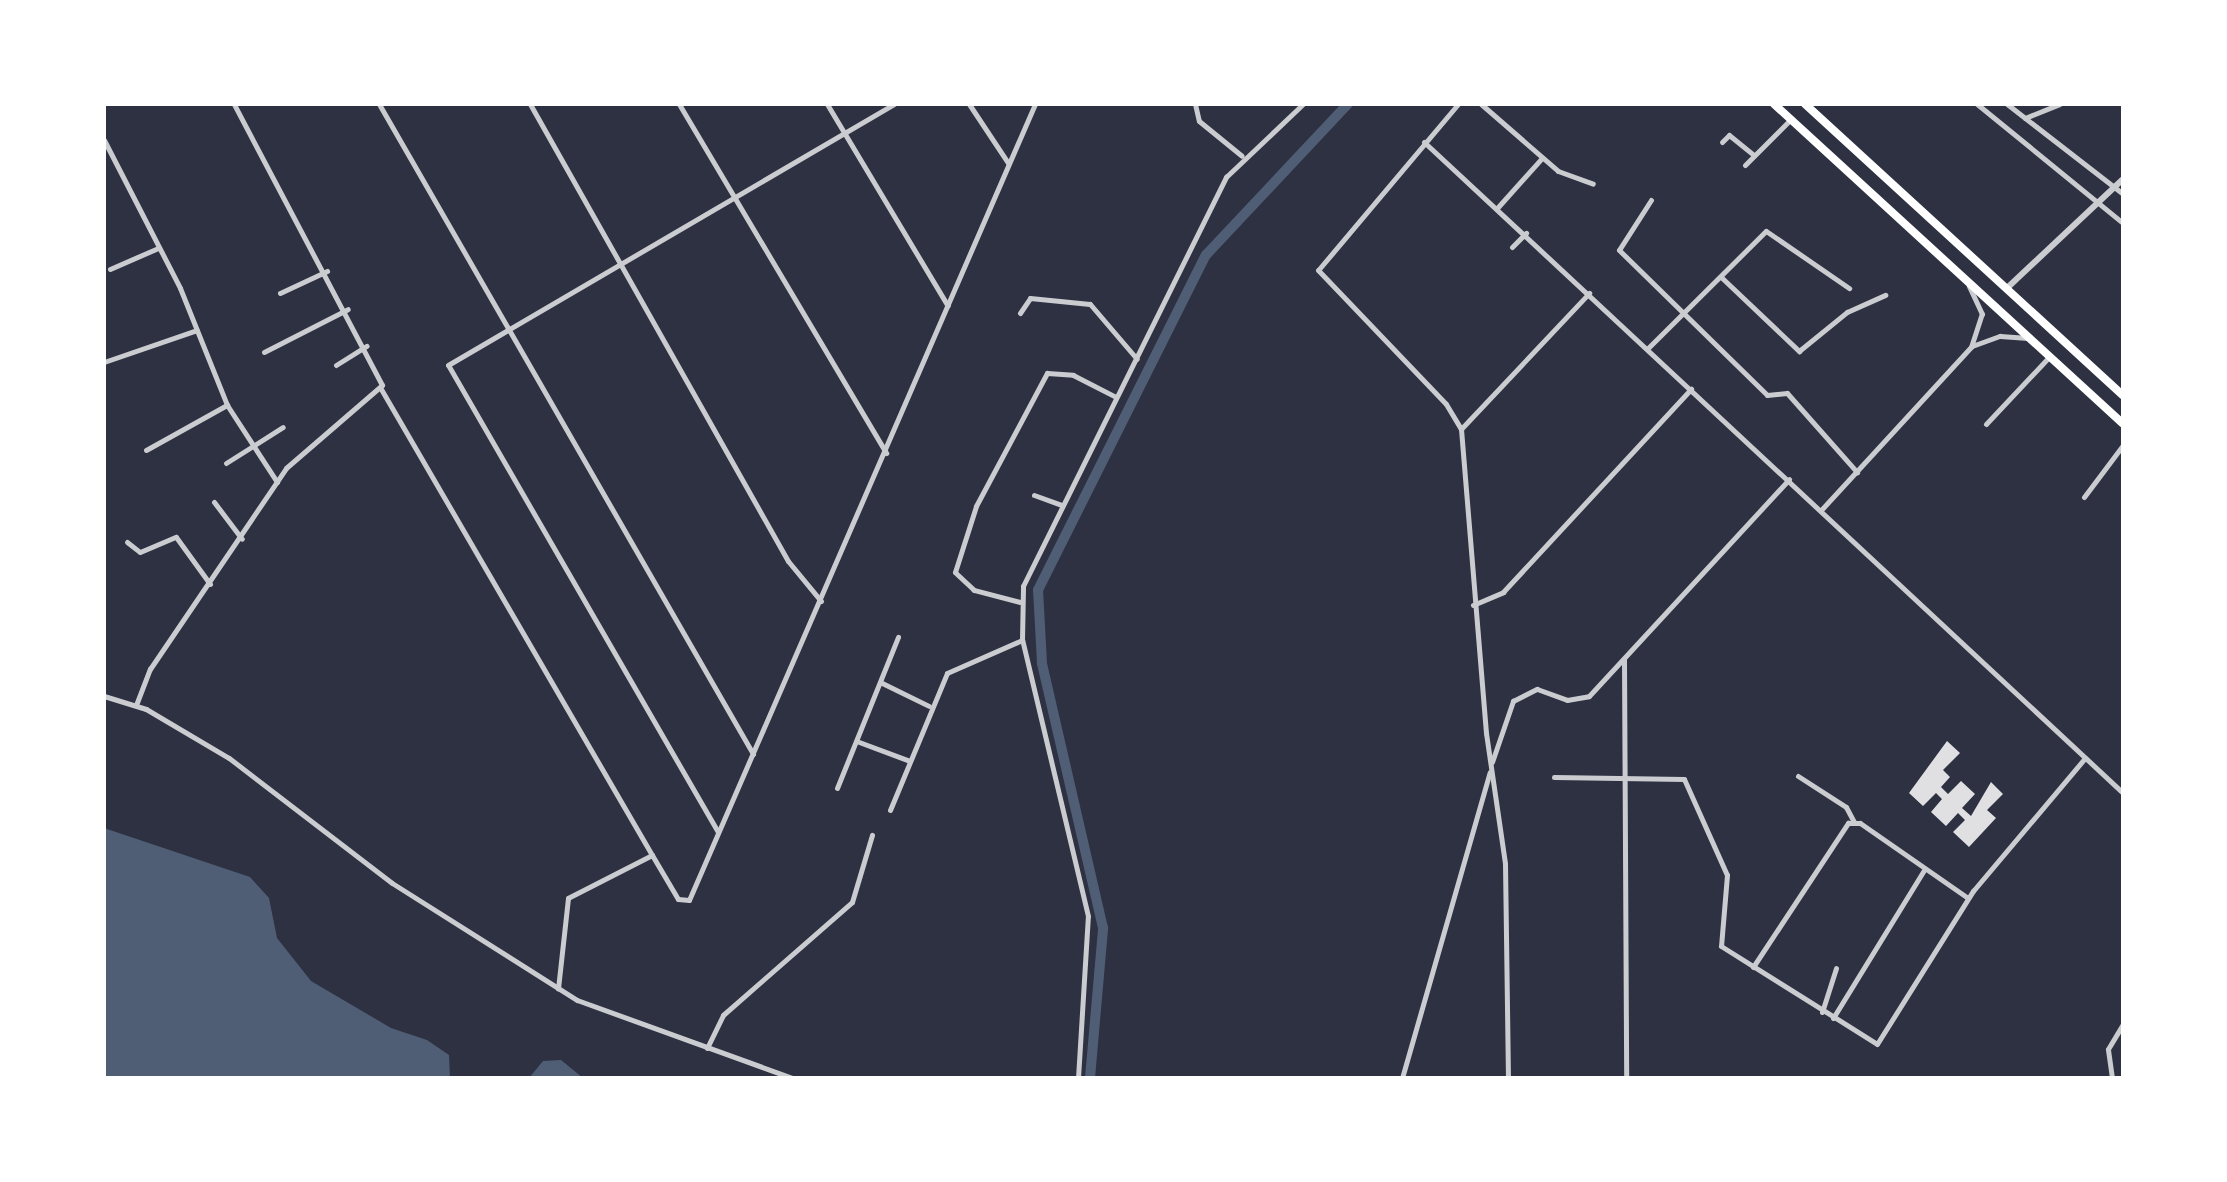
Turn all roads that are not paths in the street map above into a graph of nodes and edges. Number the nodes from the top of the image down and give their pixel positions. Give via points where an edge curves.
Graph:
1 (234, 104) edge
2 (379, 104) edge
3 (530, 104) edge
4 (679, 104) edge
5 (827, 104) edge
6 (894, 104) edge
7 (969, 104) edge
8 (1035, 104) edge
9 (1195, 104) edge
10 (1303, 104) edge
11 (1458, 104) edge
12 (1481, 104) edge
13 (1774, 104) edge
14 (1805, 104) edge
15 (1977, 104) edge
16 (2007, 104) edge
17 (2059, 104) edge
18 (2025, 118) junction
19 (1791, 119) junction
20 (843, 133) junction
21 (104, 140) edge
22 (1424, 142) junction
23 (1722, 142) dead end
24 (1754, 155) junction
25 (1242, 156) junction
26 (1542, 158) junction
27 (1008, 163) junction
28 (1745, 165) dead end
29 (2123, 179) edge
30 (1593, 184) dead end
31 (2111, 185) junction
32 (2123, 194) edge
33 (732, 198) junction
34 (1651, 200) dead end
35 (2094, 200) junction
36 (1498, 207) junction
37 (2123, 223) edge
38 (1526, 233) junction
39 (1512, 247) dead end
40 (158, 248) junction
41 (620, 264) junction
42 (110, 269) dead end
43 (327, 271) junction
44 (1721, 277) junction
45 (1965, 278) junction
46 (1849, 288) dead end
47 (2006, 289) junction
48 (280, 293) dead end
49 (1589, 293) junction
50 (1885, 295) dead end
51 (948, 306) junction
52 (348, 309) junction
53 (1020, 313) dead end
54 (1684, 313) junction
55 (507, 328) junction
56 (197, 330) junction
57 (2030, 338) junction
58 (367, 346) junction
59 (1971, 347) junction
60 (1648, 348) junction
61 (264, 352) dead end
62 (2049, 356) junction
63 (1137, 359) junction
64 (104, 362) edge
65 (336, 365) dead end
66 (381, 389) junction
67 (1691, 389) junction
68 (2123, 395) edge
69 (1116, 397) junction
70 (227, 405) junction
71 (1986, 424) dead end
72 (2123, 424) edge
73 (283, 427) dead end
74 (1461, 429) junction
75 (2123, 445) edge
76 (251, 446) junction
77 (146, 450) dead end
78 (886, 453) junction
79 (226, 463) dead end
80 (1857, 472) junction
81 (1789, 479) junction
82 (277, 482) junction
83 (1034, 495) dead end
84 (2084, 497) dead end
85 (214, 502) dead end
86 (1061, 505) junction
87 (1822, 509) junction
88 (242, 539) junction
89 (127, 542) dead end
90 (210, 584) junction
91 (821, 601) junction
92 (1020, 602) junction
93 (1473, 605) junction
94 (898, 637) dead end
95 (1022, 640) junction
96 (1624, 659) junction
97 (882, 683) junction
98 (104, 696) edge
99 (136, 705) junction
100 (929, 706) junction
101 (859, 742) junction
102 (753, 754) junction
103 (2085, 758) junction
104 (910, 761) junction
105 (1491, 767) junction
106 (1798, 776) dead end
107 (1554, 777) dead end
108 (1626, 777) junction
109 (837, 788) dead end
110 (2123, 793) edge
111 (890, 810) dead end
112 (1854, 822) junction
113 (718, 832) junction
114 (872, 835) dead end
115 (652, 855) junction
116 (1924, 870) junction
117 (1968, 898) junction
118 (1753, 967) junction
119 (1836, 968) dead end
120 (558, 988) junction
121 (1822, 1012) junction
122 (1833, 1018) junction
123 (2123, 1024) edge
124 (707, 1048) junction
125 (793, 1078) edge
126 (1078, 1078) edge
127 (1402, 1078) edge
128 (1508, 1078) edge
129 (1626, 1078) edge
130 (2112, 1078) edge

1 - 43 street
2 - 55 street
3 - 41 street
4 - 33 street
5 - 20 street
6 - 20 street
7 - 27 street
8 - 27 street
9 - 25 street via 1199,121
10 - 25 street
11 - 22 street
12 - 26 street
13 - 19 highway
14 - 47 highway
15 - 35 street
16 - 18 street
17 - 18 street
18 - 31 street
19 - 24 street
19 - 45 highway
20 - 33 street
20 - 51 street
21 - 40 street
22 - 36 street
22 - 74 street via 1318,270 1446,404
23 - 24 street via 1729,135
24 - 28 street
25 - 63 street
26 - 30 street
26 - 36 street
27 - 51 street
29 - 31 street
31 - 32 street
31 - 35 street
33 - 41 street
33 - 78 street
34 - 54 street via 1617,246
35 - 37 street
35 - 47 street
36 - 38 street
38 - 39 street
38 - 49 street
40 - 42 street
40 - 56 street
41 - 55 street
41 - 91 street via 788,561
43 - 48 street
43 - 52 street
44 - 46 street via 1770,231
44 - 50 street via 1799,351 1847,312
44 - 54 street
45 - 57 highway
45 - 59 street via 1982,314
47 - 68 highway
49 - 60 street
49 - 74 street
51 - 78 street
52 - 58 street
52 - 61 street
53 - 63 street via 1030,298 1090,304
54 - 60 street
54 - 80 street via 1767,395 1787,393
55 - 102 street
55 - 113 street via 453,358 450,375
56 - 64 street
56 - 70 street
57 - 59 street via 2000,336
57 - 62 highway
58 - 65 street
58 - 66 street
59 - 80 street
60 - 67 street
62 - 71 street
62 - 72 highway
63 - 69 street
66 - 82 street via 300,453
66 - 115 street via 394,400
67 - 81 street
67 - 93 street via 1503,592
69 - 86 street
69 - 92 street via 1073,375 1047,373 976,506 955,572 974,590
70 - 76 street
70 - 77 street
73 - 76 street
74 - 93 street
75 - 84 street
76 - 79 street
76 - 82 street
78 - 91 street
80 - 87 street
81 - 87 street
81 - 96 street
82 - 88 street
83 - 86 street
85 - 88 street
86 - 92 street
87 - 103 street
88 - 90 street
89 - 90 street via 140,552 176,537
90 - 99 street via 150,669
91 - 102 street
92 - 95 street
93 - 105 street
94 - 97 street
95 - 100 street via 953,668
95 - 126 street via 1088,916
96 - 105 street via 1578,700 1537,689 1513,701 1500,722
96 - 108 street
97 - 100 street
97 - 101 street
98 - 99 street
99 - 120 street via 229,758 392,883
100 - 104 street via 928,728
101 - 104 street
101 - 109 street
102 - 113 street
103 - 110 street
103 - 117 street
104 - 111 street
105 - 127 street
105 - 128 street via 1505,864
106 - 112 street via 1846,807
107 - 108 street
108 - 118 street via 1684,779 1727,875 1721,946
108 - 129 street
112 - 116 street
112 - 118 street via 1834,837
113 - 115 street via 684,902
114 - 124 street via 852,902 723,1015
115 - 120 street via 565,903
116 - 117 street
116 - 122 street
117 - 122 street via 1877,1044
118 - 121 street
119 - 121 street
120 - 124 street via 608,1016
121 - 122 street
123 - 130 street via 2108,1049
124 - 125 street

